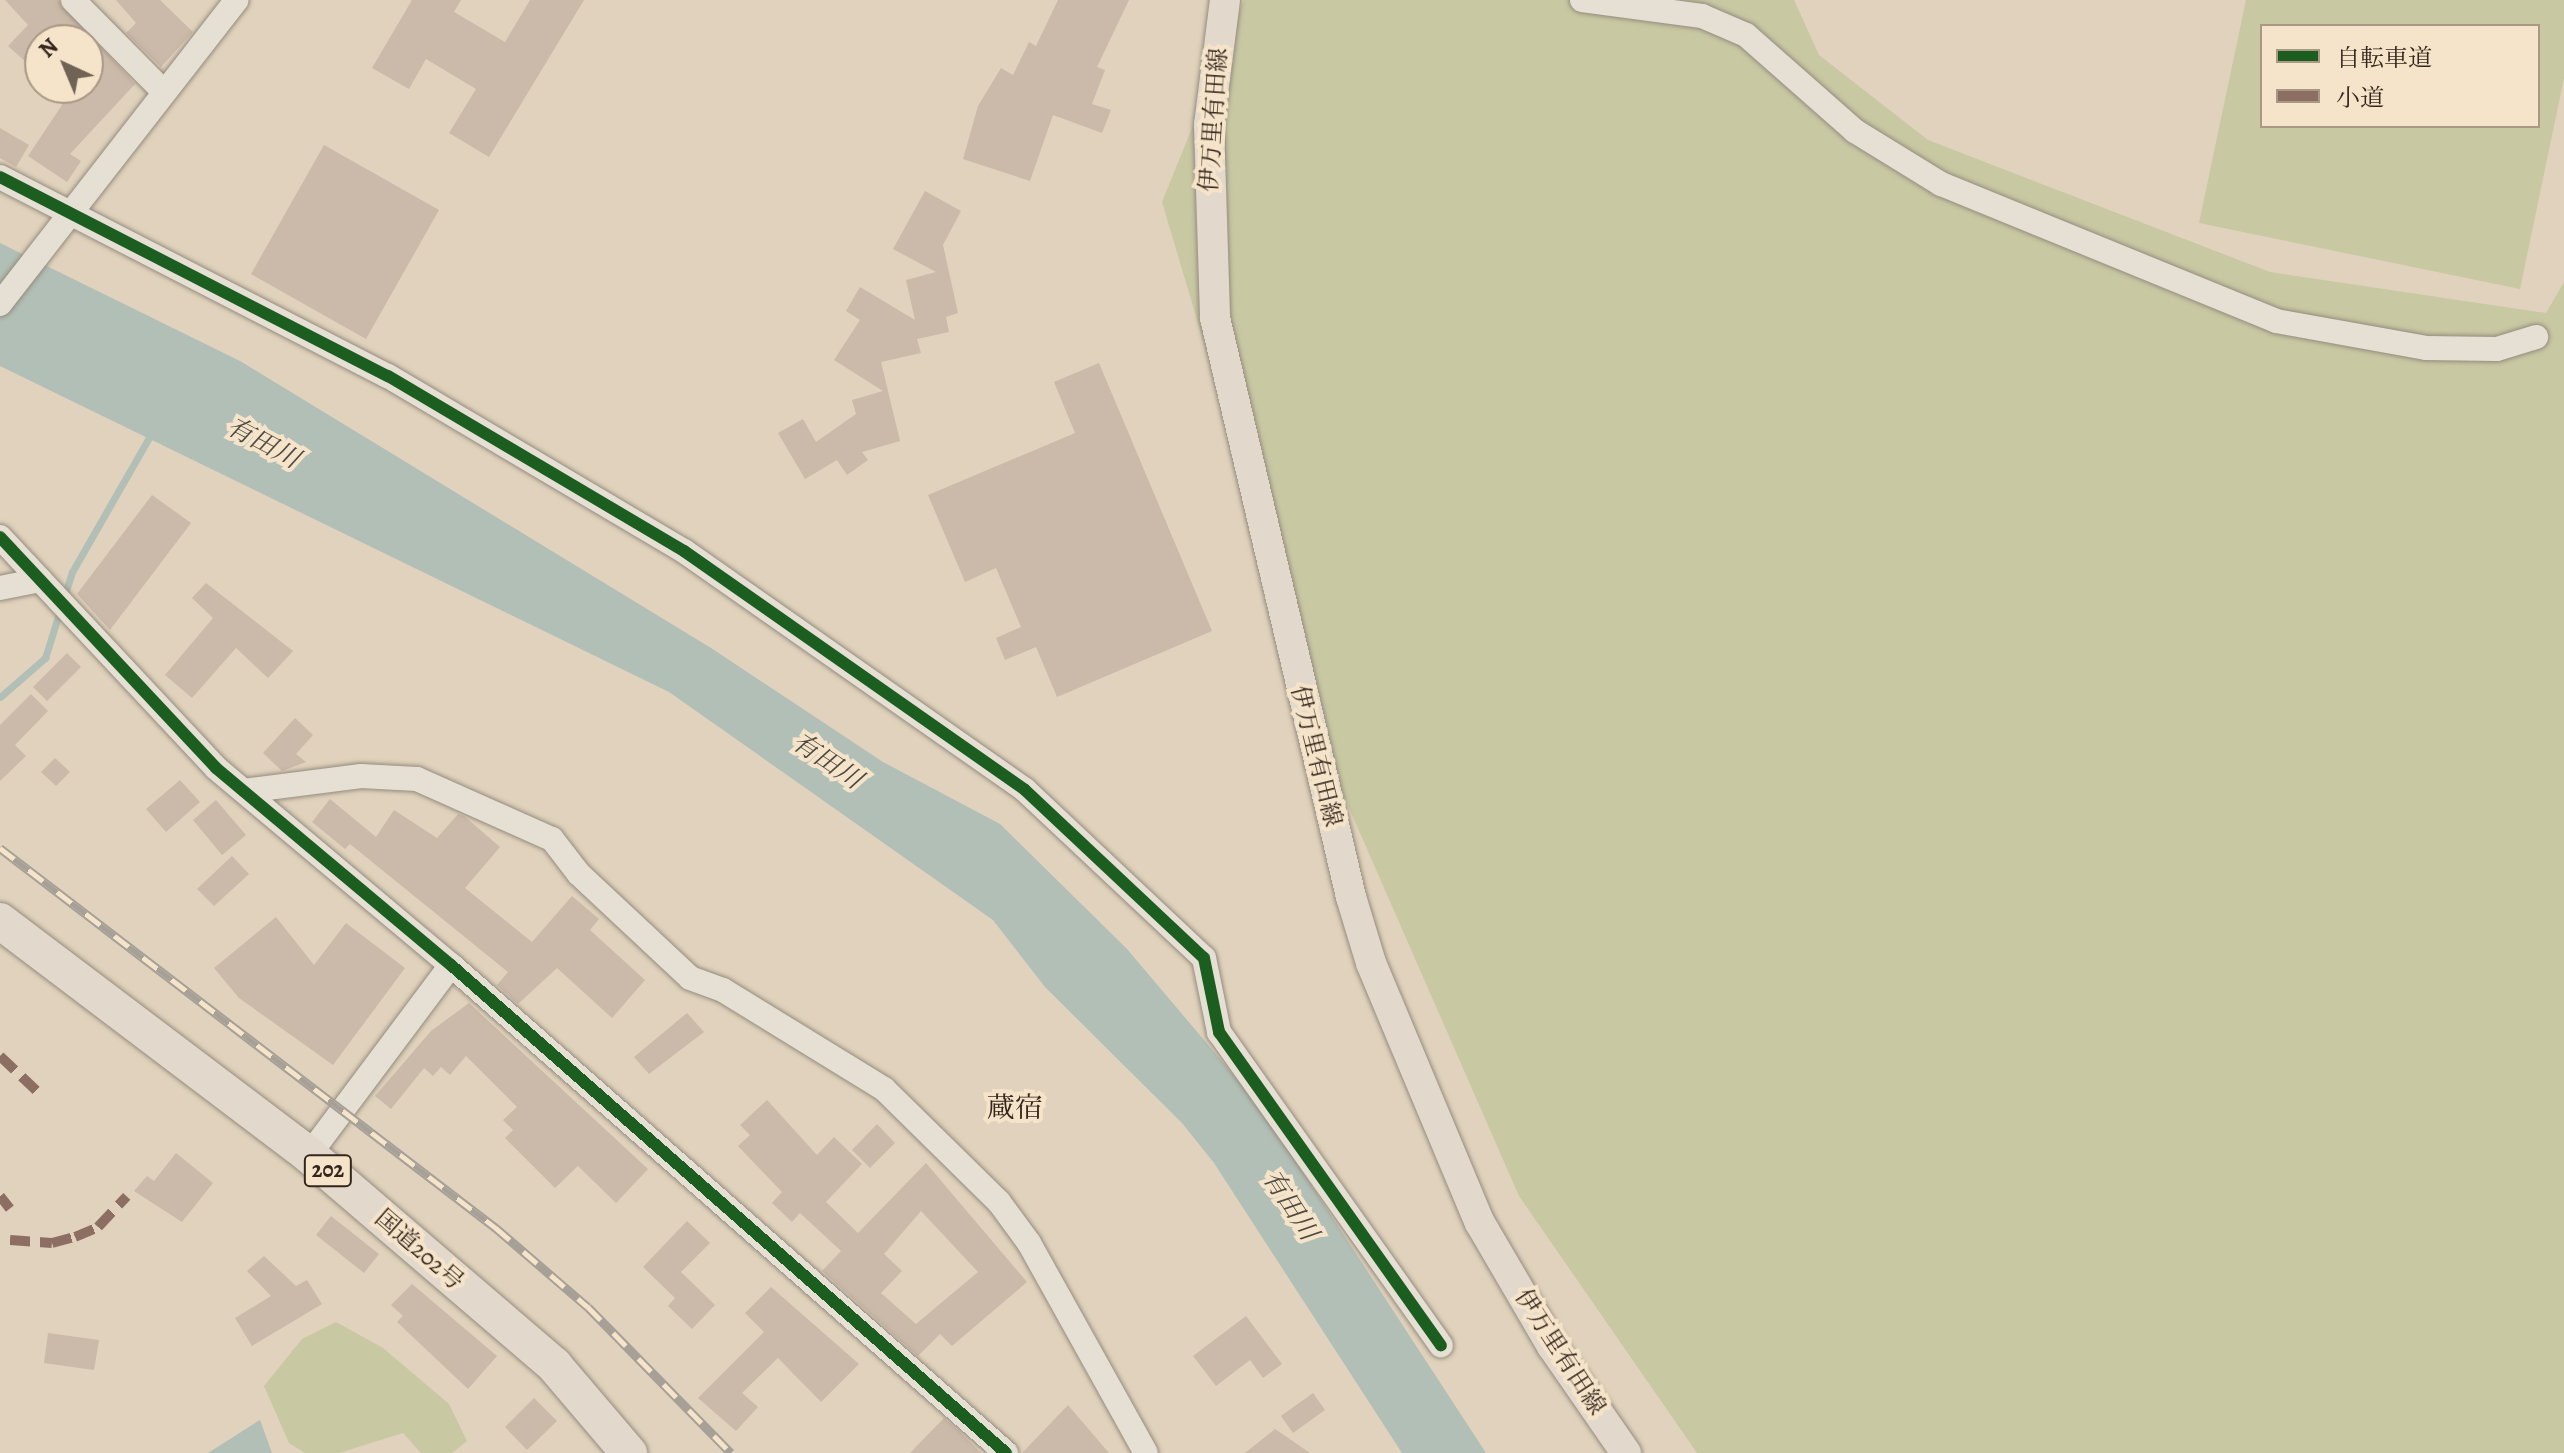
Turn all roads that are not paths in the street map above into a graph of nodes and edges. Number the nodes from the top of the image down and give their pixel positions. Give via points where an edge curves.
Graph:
1 (73, 0) edge
2 (237, 0) edge
3 (1225, 0) edge
4 (1582, 0) edge
5 (161, 89) junction
6 (0, 177) edge
7 (65, 213) junction
8 (0, 304) edge
9 (2536, 337) dead end
10 (0, 537) edge
11 (40, 580) junction
12 (0, 588) edge
13 (244, 791) junction
14 (0, 921) edge
15 (451, 965) junction
16 (309, 1155) junction
17 (1441, 1345) dead end
18 (629, 1453) edge
19 (1006, 1453) edge
20 (1146, 1453) edge
21 (1626, 1453) edge

1 - 5 street
2 - 5 street
3 - 21 main road, 伊万里有田線 via 1209,125 1215,318 1351,897 1371,963 1480,1223 1552,1346
4 - 9 street via 1702,16 1746,35 1855,131 1941,184 2276,321 2426,348 2497,349
5 - 7 street
6 - 7 street
7 - 8 street
7 - 17 street via 388,376 684,551 1025,790 1204,958 1219,1032
10 - 11 street
11 - 12 street
11 - 13 street
13 - 15 street
13 - 20 street via 361,776 417,779 545,834 579,874 690,978 723,990 884,1089 999,1202 1029,1243
14 - 16 highway, 国道202号 / 202
15 - 16 street
15 - 19 street
16 - 18 highway, 国道202号 / 202 via 554,1365

